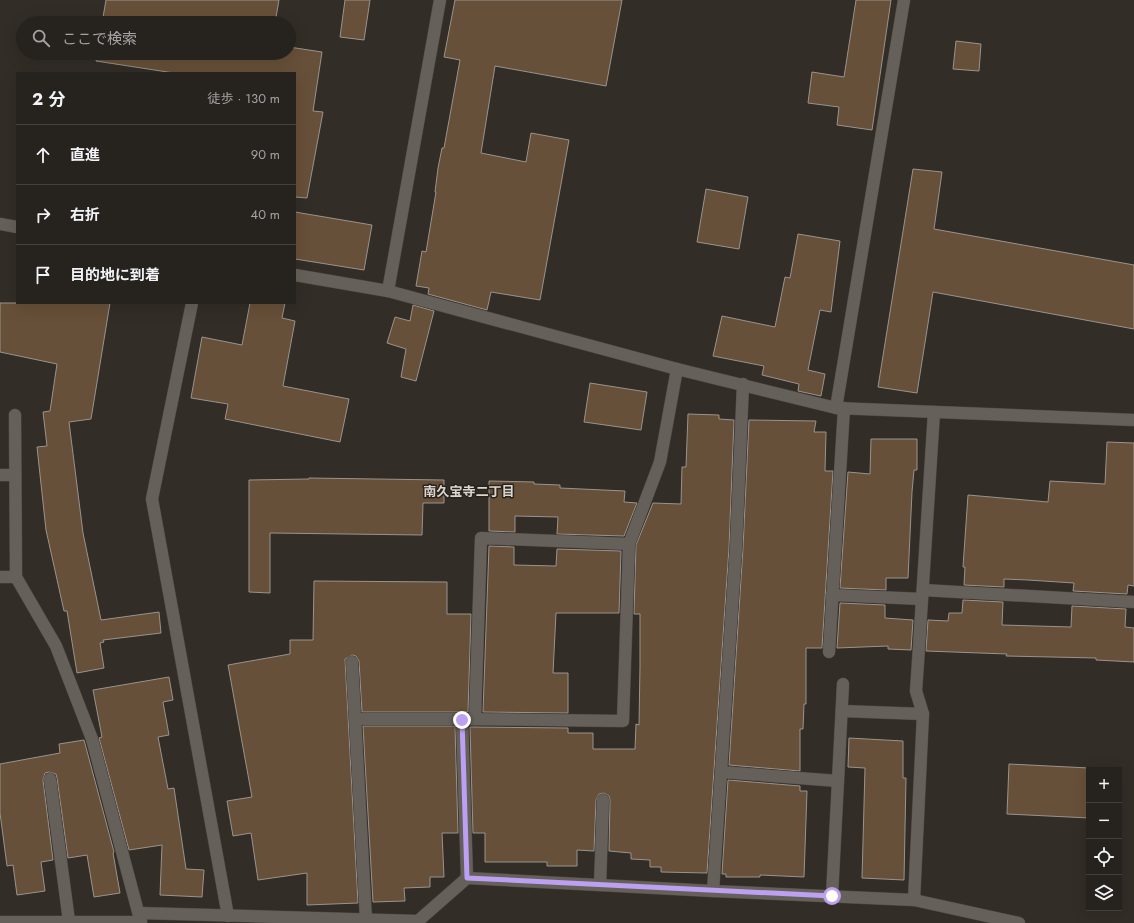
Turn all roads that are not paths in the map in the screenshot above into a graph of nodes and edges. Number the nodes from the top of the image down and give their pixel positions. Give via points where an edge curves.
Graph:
1 (440, 0) edge
2 (904, 0) edge
3 (0, 224) edge
4 (16, 227) edge
5 (296, 275) edge
6 (388, 291) junction
7 (192, 304) edge
8 (677, 369) junction
9 (743, 384) junction
10 (840, 408) junction
11 (934, 412) junction
12 (15, 415) dead end
13 (1134, 420) edge
14 (0, 475) edge
15 (15, 476) junction
16 (629, 544) junction
17 (0, 576) edge
18 (16, 577) junction
19 (832, 595) junction
20 (922, 595) junction
21 (1134, 602) edge
22 (829, 652) dead end
23 (352, 662) dead end
24 (843, 684) dead end
25 (842, 711) junction
26 (923, 714) junction
27 (356, 719) junction
28 (475, 719) junction
29 (462, 720) junction
30 (721, 772) junction
31 (50, 779) dead end
32 (838, 781) junction
33 (603, 800) dead end
34 (467, 878) junction
35 (600, 885) junction
36 (713, 891) junction
37 (832, 896) junction
38 (914, 900) junction
39 (228, 916) junction
40 (140, 919) edge
41 (366, 920) junction
42 (69, 921) junction
43 (0, 922) edge
44 (1019, 923) edge

1 - 6 street
2 - 10 street
3 - 4 street
5 - 6 street
6 - 8 street
7 - 39 street via 152,499
8 - 9 street
8 - 16 street via 660,462
9 - 10 street
9 - 30 street via 736,548
10 - 11 street
10 - 19 street
11 - 13 street
11 - 20 street
12 - 15 street
14 - 15 street
15 - 18 street
16 - 28 street via 623,721
16 - 28 street via 481,538
17 - 18 street
18 - 40 street via 56,646 92,739
19 - 20 street
19 - 22 street
20 - 21 street
20 - 26 street via 916,691
23 - 27 street
24 - 25 street
25 - 26 street
25 - 32 street
26 - 38 street
27 - 29 street
27 - 41 street
28 - 29 street
29 - 34 street
30 - 32 street
30 - 36 street
31 - 42 street
32 - 37 street
33 - 35 street
34 - 35 street
34 - 41 street via 418,921
35 - 36 street
36 - 37 street
37 - 38 street
38 - 44 street
39 - 40 street
39 - 41 street
40 - 42 street
42 - 43 street

